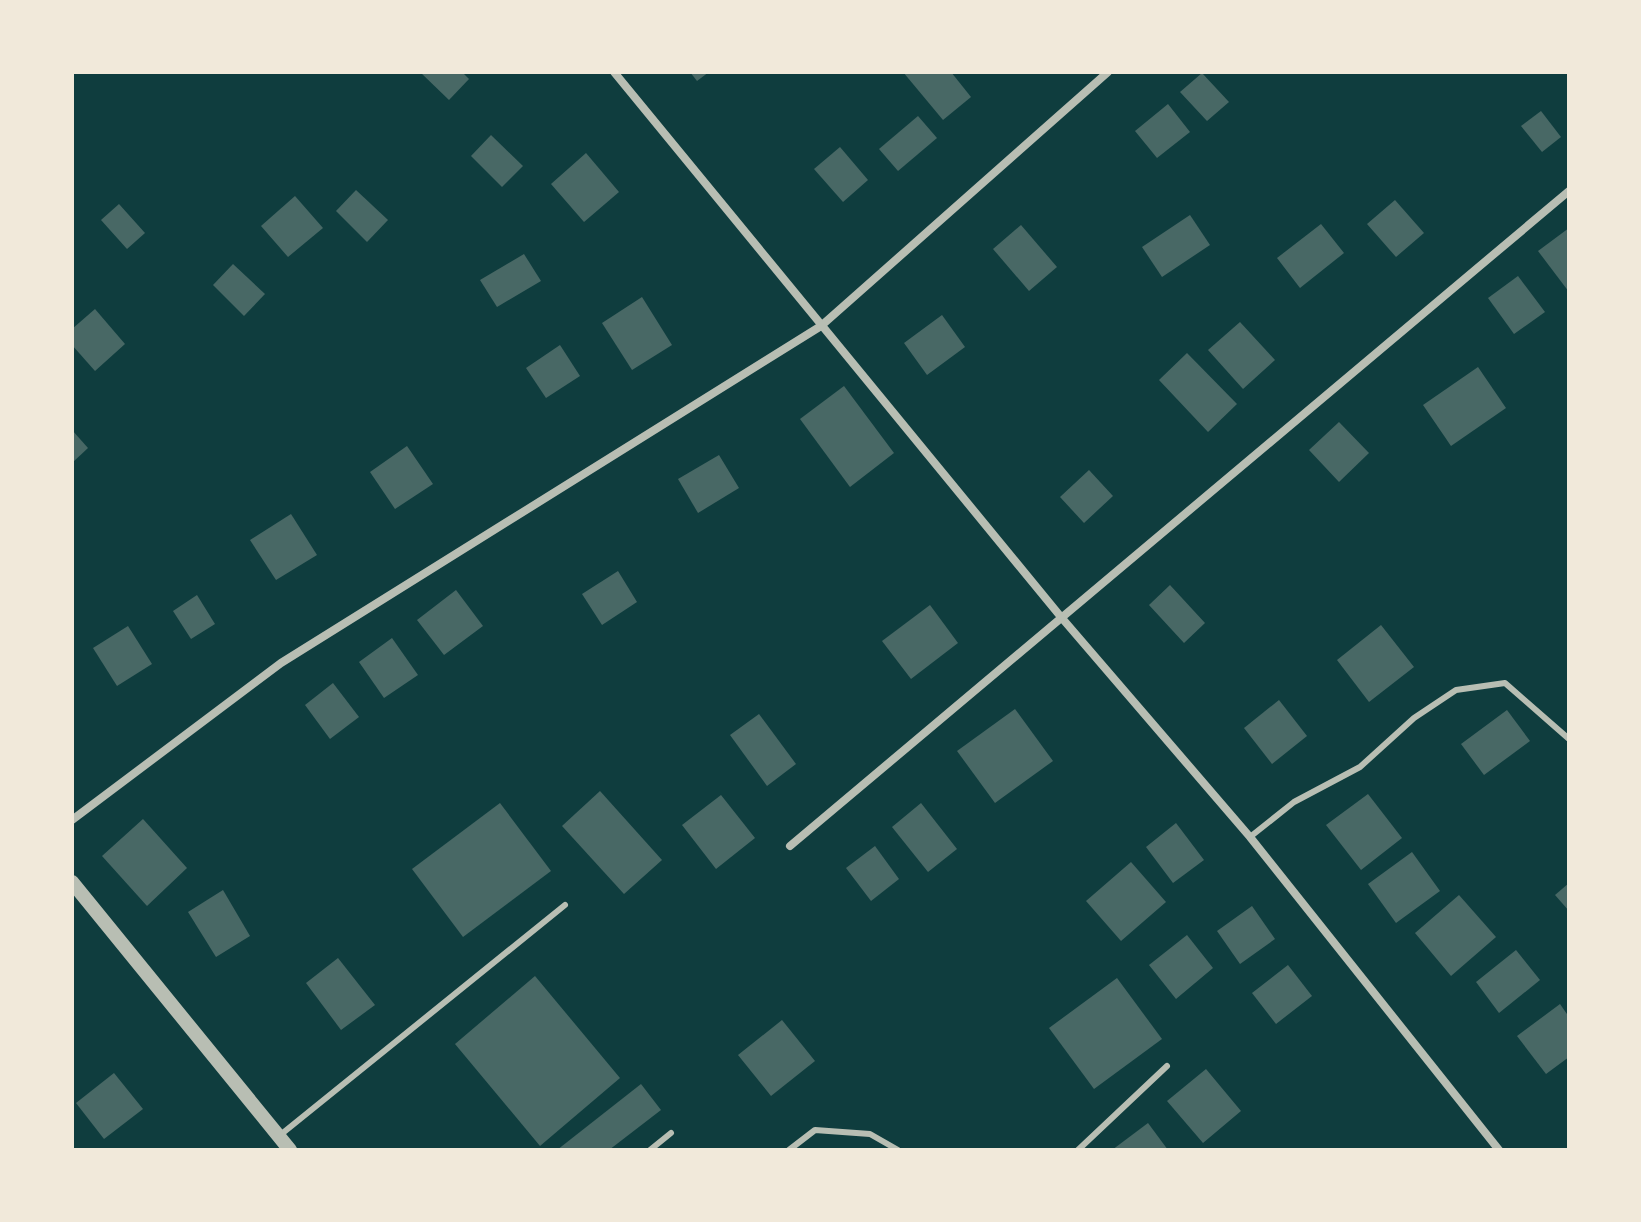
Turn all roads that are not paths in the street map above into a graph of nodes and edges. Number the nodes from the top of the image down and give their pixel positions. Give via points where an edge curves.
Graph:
1 (614, 72) edge
2 (1108, 72) edge
3 (1569, 191) edge
4 (821, 326) junction
5 (1061, 617) junction
6 (1569, 739) edge
7 (72, 820) edge
8 (1250, 837) junction
9 (790, 846) dead end
10 (72, 882) edge
11 (565, 905) dead end
12 (1167, 1066) dead end
13 (671, 1133) dead end
14 (279, 1136) junction
15 (290, 1150) edge
16 (650, 1150) edge
17 (789, 1150) edge
18 (898, 1150) edge
19 (1078, 1150) edge
20 (1499, 1150) edge

1 - 4 street
2 - 4 street
3 - 5 street
4 - 5 street
4 - 7 street via 281,663
5 - 8 street
5 - 9 street
6 - 8 lane via 1505,683 1456,690 1414,718 1360,767 1294,802
8 - 20 street
10 - 14 street
11 - 14 lane
12 - 19 lane
13 - 16 lane
14 - 15 street
17 - 18 lane via 815,1130 870,1134

